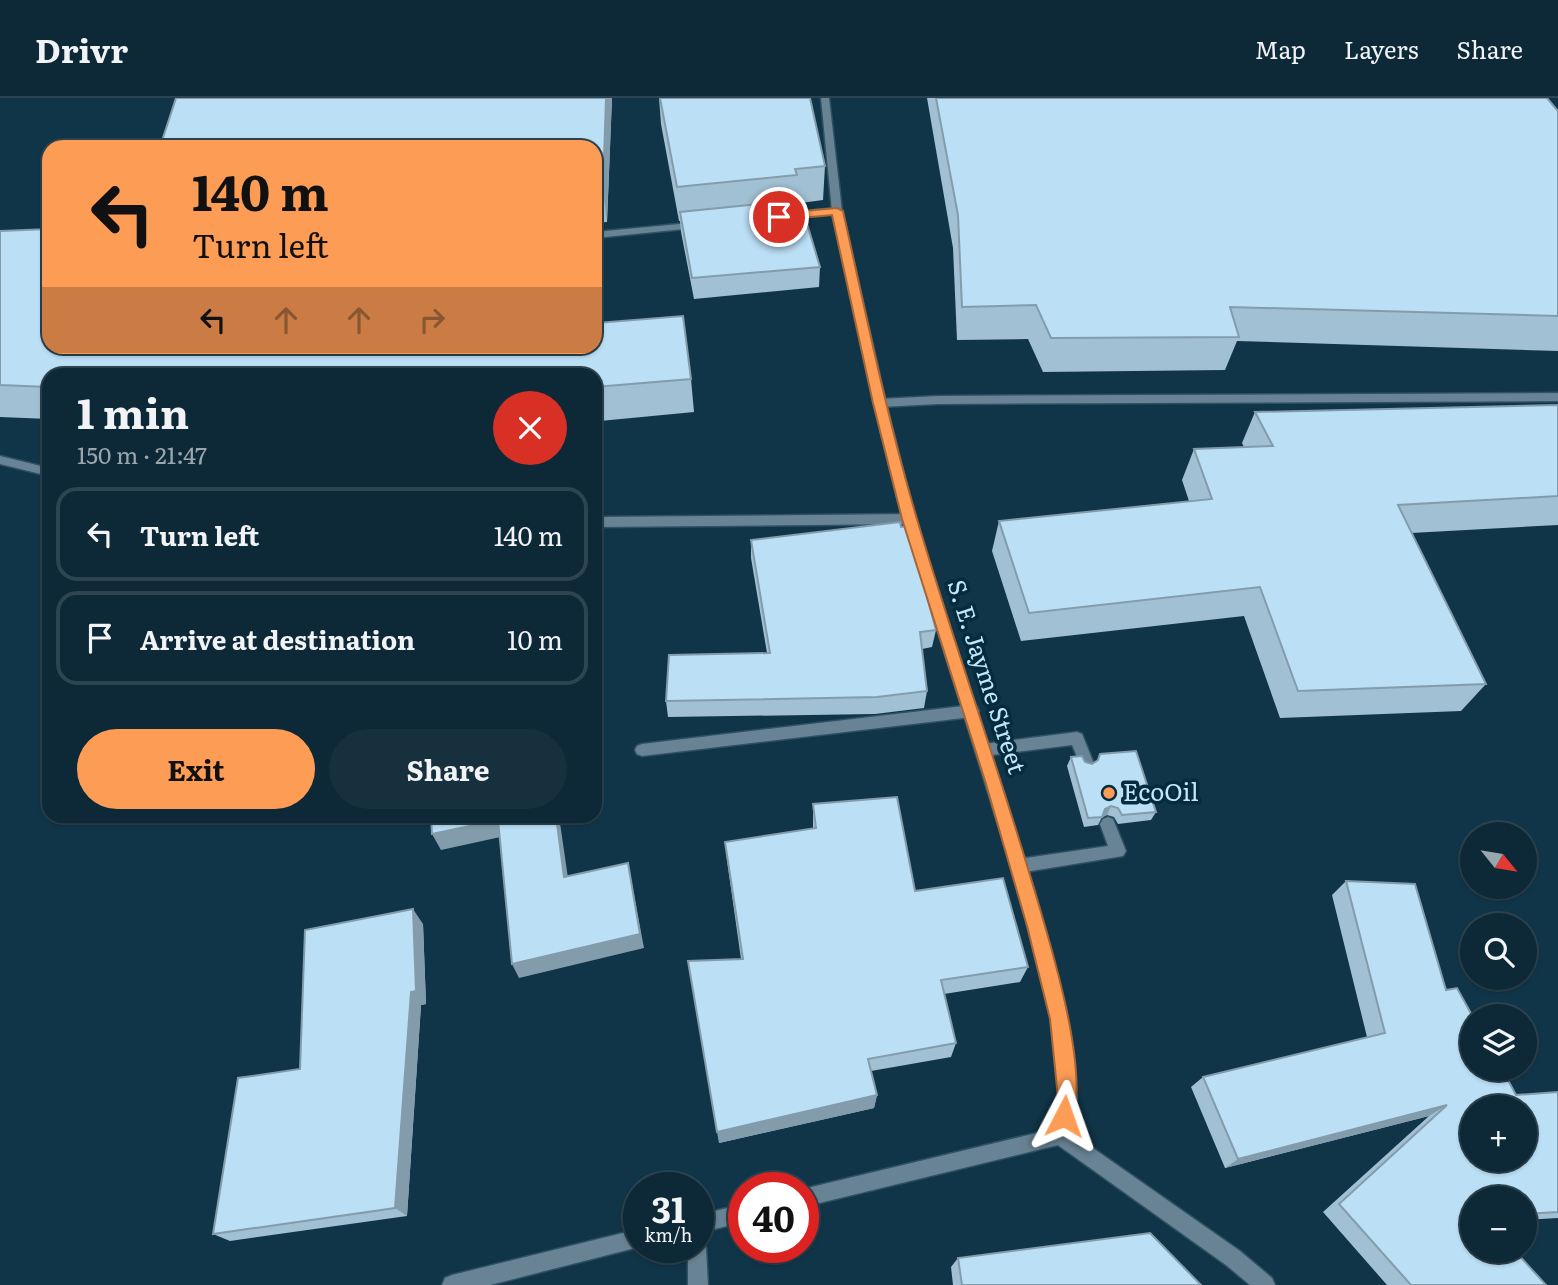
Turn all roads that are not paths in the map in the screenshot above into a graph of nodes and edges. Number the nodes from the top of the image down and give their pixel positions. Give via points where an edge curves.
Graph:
1 (825, 98) edge
2 (837, 211) junction
3 (779, 217) edge
4 (713, 223) edge
5 (602, 234) edge
6 (1558, 397) edge
7 (880, 403) junction
8 (0, 460) edge
9 (42, 470) edge
10 (909, 519) junction
11 (602, 522) edge
12 (972, 711) junction
13 (642, 750) dead end
14 (984, 750) junction
15 (1087, 764) edge
16 (1108, 824) edge
17 (1019, 866) junction
18 (1060, 1136) junction
19 (819, 1194) edge
20 (623, 1242) edge
21 (697, 1263) edge
22 (452, 1285) edge
23 (698, 1285) edge
24 (1265, 1285) edge

1 - 2 street, S. E. Jayme Street
2 - 3 street
2 - 7 street, S. E. Jayme Street
4 - 5 street
6 - 7 street
7 - 10 street, S. E. Jayme Street
8 - 9 street
10 - 11 street
10 - 12 street, S. E. Jayme Street
12 - 13 street
12 - 14 street, S. E. Jayme Street
14 - 15 street via 1077,738
14 - 17 street, S. E. Jayme Street
16 - 17 street via 1118,851
17 - 18 street, S. E. Jayme Street via 1059,1019 1068,1098
18 - 19 street
18 - 24 street
20 - 22 street
21 - 23 street

